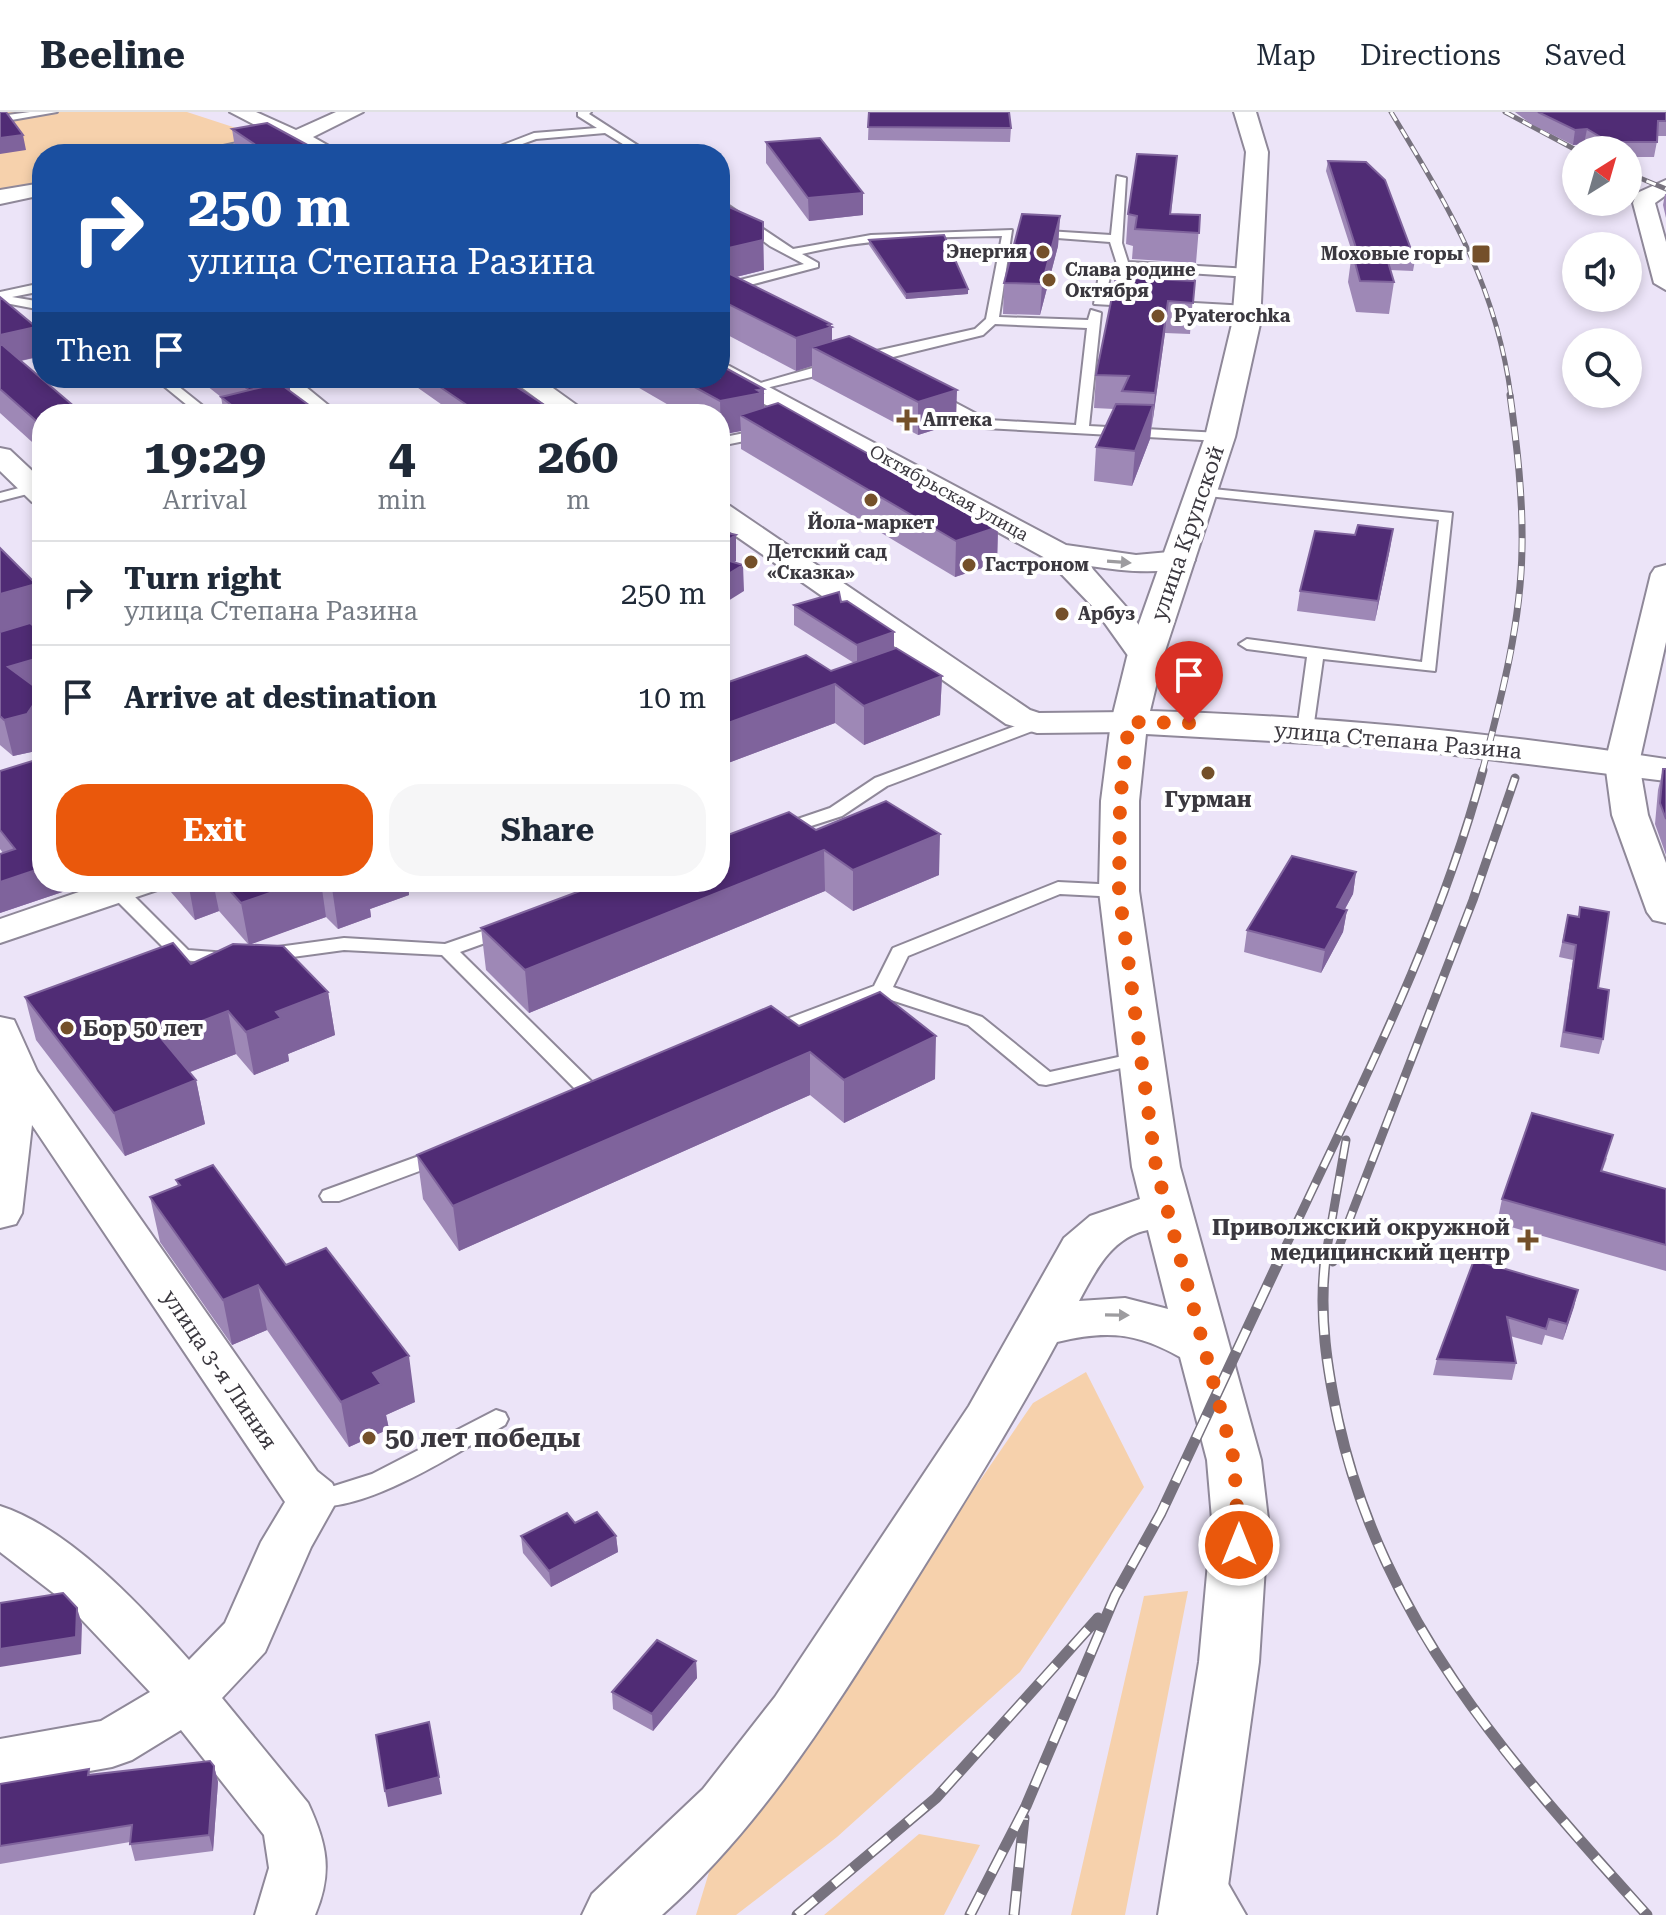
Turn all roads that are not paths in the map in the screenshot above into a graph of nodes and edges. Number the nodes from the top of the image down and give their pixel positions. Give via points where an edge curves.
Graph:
1 (52, 112) edge
2 (240, 112) edge
3 (353, 112) edge
4 (586, 112) edge
5 (1245, 112) edge
6 (0, 119) edge
7 (605, 130) junction
8 (298, 136) junction
9 (260, 144) edge
10 (314, 144) edge
11 (512, 144) edge
12 (629, 144) edge
13 (1121, 178) dead end
14 (1666, 186) edge
15 (32, 193) edge
16 (0, 197) edge
17 (730, 211) edge
18 (1008, 232) junction
19 (1116, 239) junction
20 (791, 253) junction
21 (1123, 265) junction
22 (1250, 273) junction
23 (1666, 283) edge
24 (730, 287) edge
25 (32, 289) edge
26 (730, 293) edge
27 (736, 296) edge
28 (0, 297) edge
29 (1098, 301) junction
30 (32, 304) edge
31 (1248, 310) junction
32 (992, 320) junction
33 (1092, 324) junction
34 (848, 351) edge
35 (862, 358) junction
36 (889, 373) edge
37 (730, 375) edge
38 (916, 387) edge
39 (173, 388) edge
40 (292, 388) edge
41 (537, 388) edge
42 (755, 389) junction
43 (193, 404) edge
44 (313, 404) edge
45 (561, 404) edge
46 (792, 425) junction
47 (1082, 428) junction
48 (1220, 437) junction
49 (730, 442) edge
50 (0, 456) edge
51 (32, 486) edge
52 (1203, 492) junction
53 (32, 493) edge
54 (0, 497) edge
55 (730, 519) edge
56 (1058, 553) junction
57 (1180, 560) junction
58 (1666, 574) edge
59 (1247, 644) dead end
60 (1316, 653) junction
61 (1145, 657) junction
62 (1129, 722) junction
63 (1037, 723) junction
64 (1305, 730) junction
65 (1622, 763) junction
66 (1666, 770) edge
67 (763, 837) edge
68 (1119, 891) junction
69 (114, 892) edge
70 (135, 892) edge
71 (1666, 912) edge
72 (521, 924) edge
73 (0, 932) edge
74 (447, 950) junction
75 (882, 990) junction
76 (0, 1029) edge
77 (753, 1038) edge
78 (1141, 1058) junction
79 (9, 1073) edge
80 (623, 1086) edge
81 (595, 1097) junction
82 (565, 1108) edge
83 (463, 1147) edge
84 (331, 1196) dead end
85 (1166, 1211) junction
86 (0, 1213) edge
87 (1040, 1328) junction
88 (1205, 1347) junction
89 (496, 1419) dead end
90 (314, 1497) junction
91 (0, 1526) edge
92 (187, 1698) junction
93 (0, 1763) edge
94 (1207, 1898) edge
95 (285, 1915) edge
96 (615, 1915) edge

1 - 6 lane
2 - 8 street
3 - 8 street
4 - 7 lane via 582,114
5 - 22 street, улица Крупской via 1257,152
7 - 11 lane via 534,136
7 - 12 lane
8 - 9 street
8 - 10 street
13 - 19 lane
14 - 23 street via 1644,203
15 - 16 street
17 - 20 lane
18 - 19 lane
18 - 20 lane via 919,234
18 - 32 lane
19 - 21 lane
20 - 24 lane via 814,265
21 - 22 lane
21 - 29 lane via 1105,275
22 - 31 street, улица Крупской
25 - 28 lane
26 - 27 lane
28 - 30 lane
29 - 31 lane
29 - 33 lane
31 - 48 street, улица Крупской
32 - 33 lane
32 - 35 lane via 979,332
33 - 47 lane
34 - 35 lane
35 - 36 lane
35 - 42 lane
37 - 42 street, Октябрьская улица
38 - 47 lane via 985,424
39 - 43 lane
40 - 44 street
41 - 45 street
42 - 46 street, Октябрьская улица
46 - 49 lane
46 - 56 street, Октябрьская улица
47 - 48 lane
48 - 52 street, улица Крупской
50 - 51 street
52 - 57 street, улица Крупской
52 - 60 lane via 1447,516 1429,668
53 - 54 lane
55 - 63 street via 1018,717
56 -> 57 street via 1136,564
56 - 61 street, Октябрьская улица via 1109,604
57 - 61 street, улица Крупской
58 - 65 street
59 - 60 lane
60 - 64 lane
61 - 62 street, улица Крупской
62 - 63 street
62 - 64 street, улица Степана Разина
62 - 68 street, улица Крупской via 1120,801
63 - 67 lane via 881,782 836,812
64 - 65 street, улица Степана Разина
65 - 66 street, улица Степана Разина
65 - 71 street via 1630,815
68 - 75 lane via 1058,888 900,952
68 - 78 street, улица Крупской
69 - 73 street
70 - 74 lane via 182,955 215,961 344,944
72 - 74 lane
74 - 81 lane
75 - 77 lane
75 - 78 lane via 975,1021 1046,1079
76 - 79 street, улица 3-я Линия
78 - 85 street, улица Крупской
79 - 86 street, улица 3-я Линия
79 - 90 street, улица 3-я Линия via 299,1485
80 - 81 lane
81 - 82 lane
83 - 84 lane
85 - 87 street via 1118,1222 1082,1250
85 - 88 street, улица Крупской
87 -> 88 street via 1091,1315 1129,1315 1172,1327
87 - 96 street via 988,1420 797,1715 725,1809
88 - 94 street, улица Крупской via 1234,1460 1240,1519
89 - 90 lane via 363,1489 332,1499
90 - 92 street via 287,1542 246,1637
91 - 92 street via 40,1550 122,1621
92 - 93 street via 112,1743
92 - 95 street via 287,1821 300,1849 297,1889

